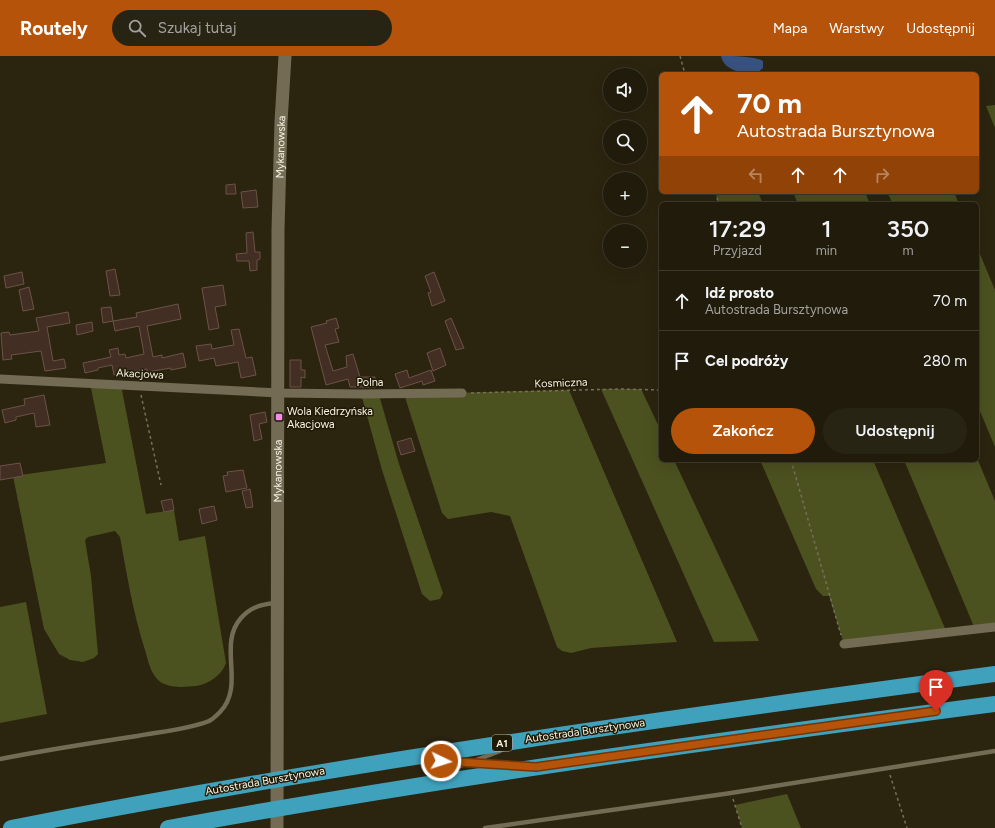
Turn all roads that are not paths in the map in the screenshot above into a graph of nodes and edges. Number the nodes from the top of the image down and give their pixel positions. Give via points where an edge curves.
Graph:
1 (285, 61) edge
2 (0, 379) edge
3 (279, 392) junction
4 (462, 393) road end
5 (278, 603) junction
6 (995, 627) edge
7 (844, 644) road end
8 (995, 674) edge
9 (995, 704) edge
10 (531, 739) junction
11 (995, 751) edge
12 (0, 759) edge
13 (400, 759) junction
14 (468, 763) junction
15 (536, 767) junction
16 (405, 788) junction
17 (11, 828) edge
18 (168, 828) edge
19 (277, 828) edge
20 (485, 828) edge

1 - 3 main road, Mykanowska via 280,130 278,230
2 - 3 street, Akacjowa
3 - 4 street, Polna
3 - 5 main road, Mykanowska
5 - 12 lane via 252,608 234,628 231,648 231,692 228,702 210,721
5 - 19 main road, Mykanowska
6 - 7 street
8 - 10 highway, Autostrada Bursztynowa / A1
9 - 15 highway
10 - 13 highway, Autostrada Bursztynowa / A1
10 - 14 lane
11 - 20 lane via 731,793
13 - 14 lane
13 - 17 highway, Autostrada Bursztynowa / A1 via 217,789
14 - 15 lane
14 - 16 lane
15 - 16 highway
16 - 18 highway

